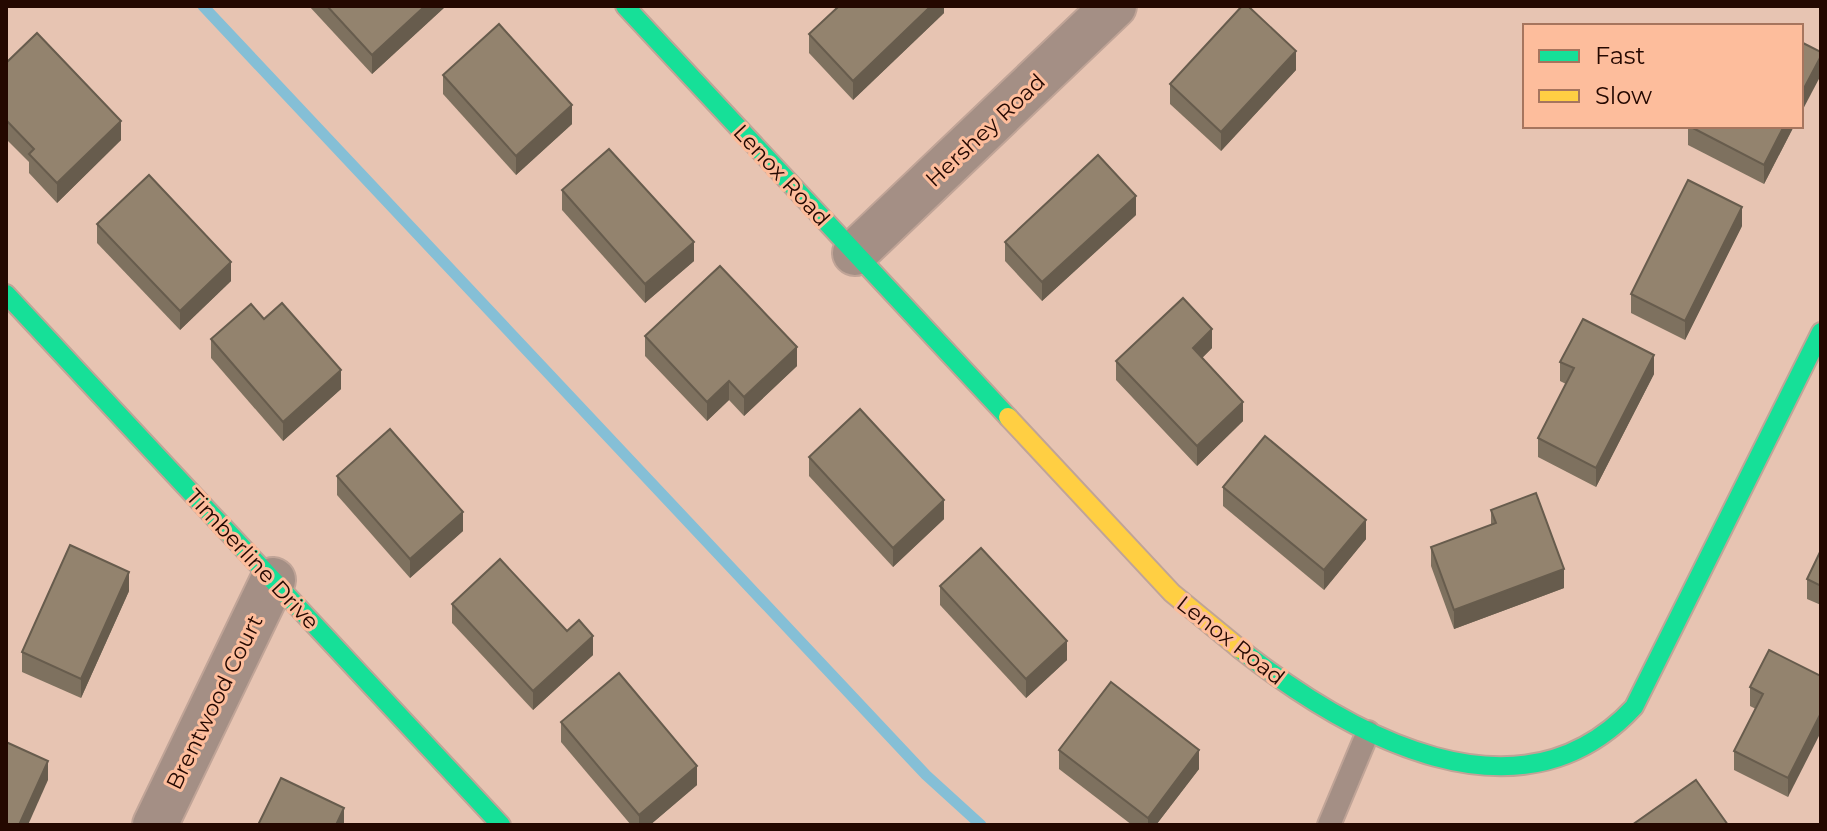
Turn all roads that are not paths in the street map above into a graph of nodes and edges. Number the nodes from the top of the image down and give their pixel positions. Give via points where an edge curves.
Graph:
1 (625, 6) edge
2 (1114, 6) edge
3 (855, 253) junction
4 (6, 294) edge
5 (1821, 332) edge
6 (273, 580) junction
7 (1368, 732) junction
8 (155, 825) edge
9 (501, 825) edge
10 (1329, 825) edge

1 - 3 street, Lenox Road
2 - 3 street, Hershey Road
3 - 7 street, Lenox Road via 1172,593 1299,694
4 - 6 street, Timberline Drive
5 - 7 street, Lenox Road via 1634,707 1609,735 1549,765 1476,770 1430,760
6 - 8 street, Brentwood Court
6 - 9 street, Timberline Drive
7 - 10 lane

